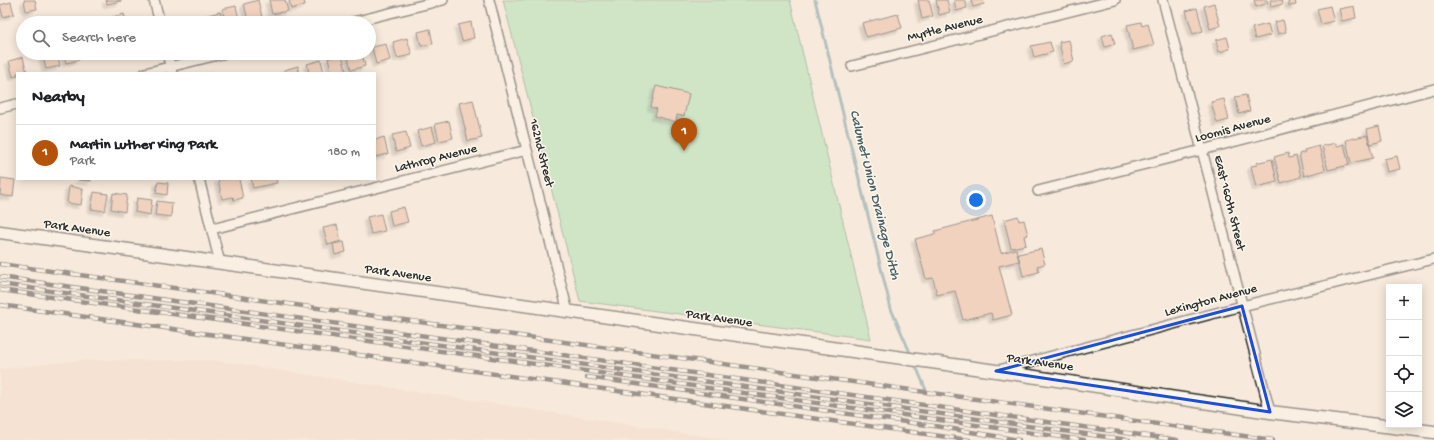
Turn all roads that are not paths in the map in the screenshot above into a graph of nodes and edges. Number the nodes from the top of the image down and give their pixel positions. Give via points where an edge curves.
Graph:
1 (154, 0) edge
2 (443, 0) edge
3 (489, 0) edge
4 (1114, 0) edge
5 (1163, 0) edge
6 (158, 16) edge
7 (376, 16) edge
8 (169, 60) edge
9 (204, 60) edge
10 (852, 66) dead end
11 (172, 70) edge
12 (154, 72) edge
13 (1434, 89) edge
14 (16, 104) edge
15 (0, 108) edge
16 (527, 150) junction
17 (1202, 150) junction
18 (199, 180) edge
19 (1038, 191) dead end
20 (212, 230) junction
21 (0, 232) edge
22 (1434, 259) edge
23 (220, 263) junction
24 (1242, 306) junction
25 (568, 312) junction
26 (996, 371) junction
27 (1270, 412) junction
28 (1434, 432) edge

1 - 6 street
2 - 7 street
3 - 16 street, 162nd Street
4 - 10 street, Myrtle Avenue
5 - 17 street, East 160th Street
8 - 11 street
9 - 11 street
11 - 12 street
13 - 17 street, Loomis Avenue
14 - 15 street
16 - 20 street, Lathrop Avenue
16 - 25 street, 162nd Street
17 - 19 street, Loomis Avenue
17 - 24 street, East 160th Street
18 - 20 street
20 - 23 street
21 - 23 street, Park Avenue
22 - 24 street, Lexington Avenue
23 - 25 street, Park Avenue
24 - 26 street, Lexington Avenue
24 - 27 street, East 160th Street
25 - 26 street, Park Avenue
26 - 27 street, Park Avenue
27 - 28 street, Park Avenue

